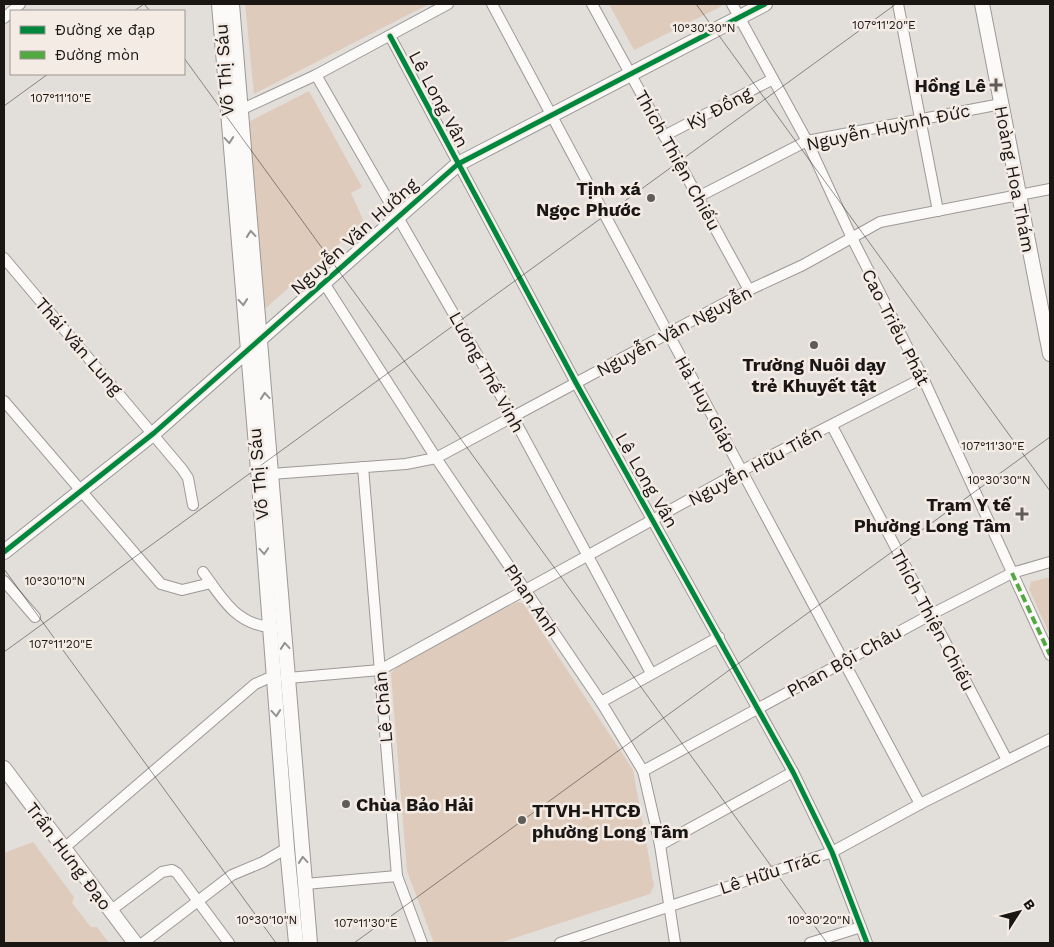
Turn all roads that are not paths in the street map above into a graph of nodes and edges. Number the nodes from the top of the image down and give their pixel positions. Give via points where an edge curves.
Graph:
1 (219, 4) edge
2 (232, 4) edge
3 (448, 4) edge
4 (492, 4) edge
5 (592, 4) edge
6 (732, 4) edge
7 (765, 4) edge
8 (898, 4) edge
9 (982, 4) edge
10 (740, 18) junction
11 (390, 36) junction
12 (631, 74) junction
13 (316, 75) junction
14 (773, 79) junction
15 (1001, 104) junction
16 (234, 112) junction
17 (551, 115) junction
18 (920, 119) junction
19 (664, 136) junction
20 (807, 141) junction
21 (458, 164) junction
22 (1050, 188) edge
23 (1018, 194) junction
24 (698, 197) junction
25 (938, 212) junction
26 (398, 215) junction
27 (851, 236) junction
28 (4, 258) edge
29 (324, 283) junction
30 (749, 290) junction
31 (668, 335) junction
32 (260, 338) junction
33 (248, 349) junction
34 (1050, 354) edge
35 (923, 378) junction
36 (576, 383) junction
37 (4, 401) edge
38 (513, 417) junction
39 (832, 426) junction
40 (154, 433) junction
41 (436, 458) junction
42 (364, 467) junction
43 (743, 470) junction
44 (271, 474) junction
45 (80, 492) junction
46 (193, 505) dead end
47 (654, 520) junction
48 (4, 552) edge
49 (588, 556) junction
50 (1050, 562) edge
51 (203, 572) dead end
52 (1012, 573) junction
53 (4, 581) edge
54 (211, 583) junction
55 (525, 590) junction
56 (930, 615) junction
57 (35, 617) dead end
58 (269, 627) junction
59 (719, 637) junction
60 (1050, 656) edge
61 (844, 660) junction
62 (380, 670) junction
63 (651, 673) junction
64 (273, 676) junction
65 (288, 678) junction
66 (601, 702) junction
67 (757, 709) junction
68 (1050, 739) edge
69 (1007, 760) junction
70 (4, 768) edge
71 (643, 771) junction
72 (793, 772) junction
73 (920, 804) junction
74 (660, 845) junction
75 (286, 848) junction
76 (63, 849) junction
77 (832, 852) junction
78 (397, 876) junction
79 (305, 884) junction
80 (198, 900) junction
81 (668, 906) junction
82 (110, 911) junction
83 (861, 926) junction
84 (135, 943) edge
85 (144, 943) edge
86 (229, 943) edge
87 (296, 943) edge
88 (310, 943) edge
89 (422, 943) edge
90 (560, 943) edge
91 (675, 943) edge
92 (810, 943) edge
93 (867, 943) edge

1 - 16 main road, Võ Thị Sáu
2 - 16 main road, Võ Thị Sáu
3 - 11 street
4 - 17 street, Hà Huy Giáp
5 - 12 street, Thích Thiện Chiếu
6 - 10 street, Cao Triều Phát
7 - 10 main road, Nguyễn Văn Hưởng
8 - 18 street
9 - 15 main road, Hoàng Hoa Thám
10 - 12 main road, Nguyễn Văn Hưởng
10 - 14 street, Cao Triều Phát
11 - 13 street
11 - 21 street, Lê Long Vân
12 - 17 main road, Nguyễn Văn Hưởng
12 - 19 street, Thích Thiện Chiếu
13 - 16 street
13 - 26 street, Lương Thế Vinh
14 - 19 street, Kỳ Đồng
14 - 20 street, Cao Triều Phát
15 - 18 street, Nguyễn Huỳnh Đức
15 - 23 main road, Hoàng Hoa Thám
32 -> 16 main road, Võ Thị Sáu
16 -> 33 main road, Võ Thị Sáu
17 - 21 main road, Nguyễn Văn Hưởng
17 - 31 street, Hà Huy Giáp
18 - 20 street, Nguyễn Huỳnh Đức
18 - 25 street
19 - 24 street, Thích Thiện Chiếu
20 - 24 street, Nguyễn Huỳnh Đức
20 - 27 street, Cao Triều Phát
21 - 26 main road, Nguyễn Văn Hưởng
21 - 36 street, Lê Long Vân
22 - 23 street, Nguyễn Văn Nguyễn
23 - 25 street, Nguyễn Văn Nguyễn
23 - 34 main road, Hoàng Hoa Thám
24 - 30 street, Thích Thiện Chiếu
25 - 27 street, Nguyễn Văn Nguyễn via 880,222
26 - 29 main road, Nguyễn Văn Hưởng
26 - 38 street, Lương Thế Vinh
27 - 30 street, Nguyễn Văn Nguyễn via 803,265
27 - 35 street, Cao Triều Phát
28 - 40 street, Thái Văn Lung
29 - 32 main road, Nguyễn Văn Hưởng
29 - 41 street, Phan Anh
30 - 31 street, Nguyễn Văn Nguyễn
31 - 36 street, Nguyễn Văn Nguyễn
31 - 43 street, Hà Huy Giáp
32 - 33 main road, Nguyễn Văn Hưởng
44 -> 32 main road, Võ Thị Sáu
33 - 40 main road, Nguyễn Văn Hưởng
33 -> 58 main road, Võ Thị Sáu
35 - 39 street, Nguyễn Hữu Tiến
35 - 52 street, Cao Triều Phát
36 - 38 street, Nguyễn Văn Nguyễn
36 - 47 street, Lê Long Vân
37 - 45 street
38 - 41 street, Nguyễn Văn Nguyễn
38 - 49 street, Lương Thế Vinh
39 - 43 street, Nguyễn Hữu Tiến
39 - 56 street, Thích Thiện Chiếu
40 - 45 main road, Nguyễn Văn Hưởng
40 - 46 street, Thái Văn Lung via 188,478
41 - 42 street, Nguyễn Văn Nguyễn
41 - 55 street, Phan Anh
42 - 44 street, Nguyễn Văn Nguyễn
42 - 62 street, Lê Chân
43 - 47 street, Nguyễn Hữu Tiến
43 - 61 street, Hà Huy Giáp
65 -> 44 main road, Võ Thị Sáu
45 - 48 main road, Nguyễn Văn Hưởng
45 - 54 street via 161,584 182,590
47 - 49 street, Nguyễn Hữu Tiến
47 - 59 street, Lê Long Vân
49 - 55 street, Nguyễn Hữu Tiến
49 - 63 street, Lương Thế Vinh
50 - 52 street, Phan Bội Châu
51 - 54 street
52 - 56 street, Phan Bội Châu
52 - 60 street, Cao Triều Phát
53 - 57 street
54 - 58 street via 238,616 253,625
55 - 62 street, Nguyễn Hữu Tiến
55 - 66 street, Phan Anh
56 - 61 street, Phan Bội Châu
56 - 69 street, Thích Thiện Chiếu
58 - 64 main road, Võ Thị Sáu
59 - 63 street
59 - 67 street, Lê Long Vân
61 - 67 street, Phan Bội Châu
61 - 73 street, Hà Huy Giáp
62 - 65 street, Nguyễn Hữu Tiến
62 - 78 street, Lê Chân
63 - 66 street
64 -> 75 main road, Võ Thị Sáu
64 - 76 street via 255,684
79 -> 65 main road, Võ Thị Sáu
66 - 71 street, Phan Anh
67 - 71 street, Phan Bội Châu
67 - 72 street, Lê Long Vân
68 - 69 street, Lê Hữu Trác
69 - 73 street, Lê Hữu Trác
70 - 76 main road, Trần Hưng Đạo
71 - 74 street, Phan Anh
72 - 74 street
72 - 77 street, Lê Long Vân
73 - 77 street, Lê Hữu Trác
74 - 81 street, Phan Anh
75 - 80 street via 232,875
75 - 87 main road, Võ Thị Sáu
76 - 82 main road, Trần Hưng Đạo
77 - 81 street, Lê Hữu Trác
77 - 83 street, Lê Long Vân
78 - 79 street
78 - 89 street, Lê Chân
79 - 88 main road, Võ Thị Sáu
80 - 82 street via 177,872 167,869
80 - 85 street
80 - 86 street
81 - 90 street, Lê Hữu Trác
81 - 91 street, Phan Anh
82 - 84 main road, Trần Hưng Đạo
83 - 92 street
83 - 93 street, Lê Long Vân

